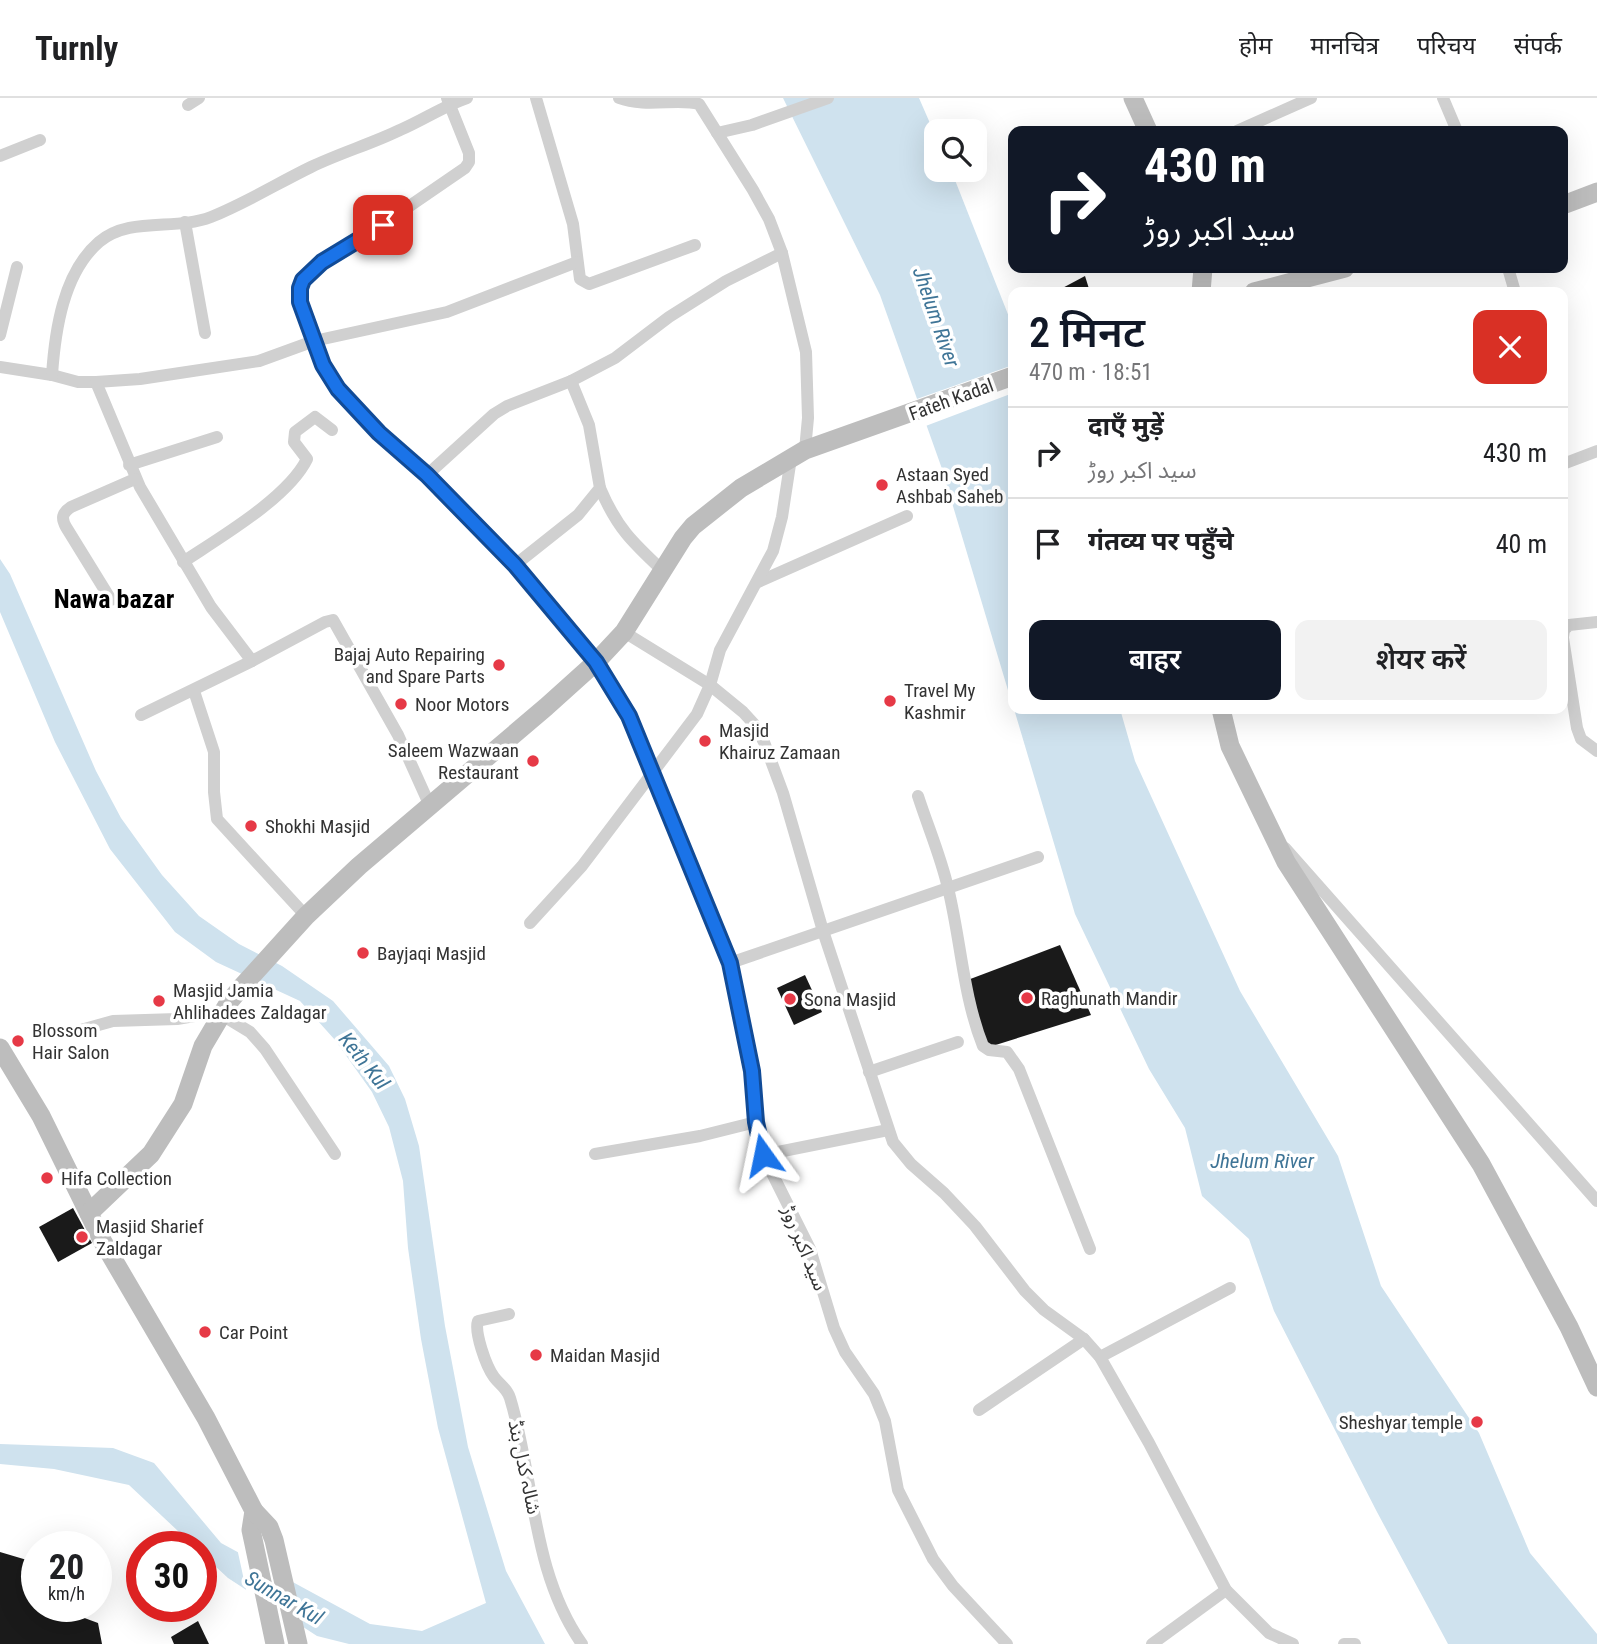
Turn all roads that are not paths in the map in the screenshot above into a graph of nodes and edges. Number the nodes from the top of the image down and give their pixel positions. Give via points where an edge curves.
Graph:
1 (467, 98) edge
2 (536, 98) edge
3 (619, 98) edge
4 (828, 98) edge
5 (1133, 98) edge
6 (1311, 98) edge
7 (1443, 98) edge
8 (449, 101) edge
9 (1146, 126) edge
10 (1248, 126) edge
11 (1455, 126) edge
12 (717, 134) junction
13 (40, 139) dead end
14 (0, 156) edge
15 (1597, 192) edge
16 (1568, 203) edge
17 (185, 222) junction
18 (695, 245) dead end
19 (782, 253) junction
20 (577, 262) junction
21 (17, 267) dead end
22 (1326, 273) edge
23 (1273, 287) edge
24 (205, 333) dead end
25 (0, 335) edge
26 (314, 341) junction
27 (0, 366) edge
28 (52, 375) junction
29 (1008, 378) edge
30 (571, 381) junction
31 (96, 382) junction
32 (332, 430) dead end
33 (217, 437) dead end
34 (1597, 451) edge
35 (799, 454) junction
36 (1568, 459) edge
37 (129, 465) junction
38 (427, 475) junction
39 (135, 479) junction
40 (600, 488) junction
41 (907, 516) dead end
42 (183, 562) junction
43 (515, 565) junction
44 (663, 571) junction
45 (758, 582) junction
46 (111, 600) dead end
47 (1597, 622) edge
48 (1568, 626) edge
49 (624, 632) junction
50 (252, 661) junction
51 (596, 662) junction
52 (1568, 670) edge
53 (710, 685) junction
54 (194, 691) junction
55 (1222, 714) edge
56 (141, 715) dead end
57 (1597, 751) edge
58 (652, 772) junction
59 (918, 796) dead end
60 (430, 806) junction
61 (1271, 832) junction
62 (1038, 857) dead end
63 (948, 888) junction
64 (300, 923) junction
65 (530, 923) dead end
66 (823, 931) junction
67 (730, 963) junction
68 (222, 1015) junction
69 (70, 1033) dead end
70 (958, 1042) dead end
71 (0, 1048) edge
72 (870, 1072) junction
73 (756, 1122) junction
74 (888, 1130) junction
75 (335, 1154) dead end
76 (595, 1154) dead end
77 (763, 1155) junction
78 (1597, 1201) edge
79 (89, 1213) junction
80 (1090, 1249) dead end
81 (1230, 1288) dead end
82 (509, 1314) dead end
83 (1084, 1339) junction
84 (1100, 1357) junction
85 (1597, 1387) edge
86 (979, 1410) dead end
87 (254, 1511) junction
88 (1226, 1590) junction
89 (297, 1639) edge
90 (274, 1640) edge
91 (582, 1644) edge
92 (1007, 1644) edge
93 (1152, 1644) edge
94 (1293, 1644) edge
95 (1344, 1644) edge
96 (1355, 1644) edge

1 - 8 street
2 - 20 street via 573,224
3 - 12 street via 692,100
4 - 12 street
5 - 9 street
6 - 10 street
7 - 11 street
8 - 17 street via 402,130 313,166 208,218
8 - 26 street, سید اکبر روڑ via 469,162 460,174 322,262 303,280 300,302
12 - 19 street via 769,219
13 - 14 street
15 - 16 street
17 - 24 street
17 - 28 street via 129,227 114,231 97,244 69,286
18 - 20 street via 589,284 580,279
19 - 30 street via 726,281 615,358
19 - 35 street via 806,352 808,418
20 - 26 street via 447,312
21 - 25 street
22 - 23 street
26 - 31 street via 259,361
26 - 38 street, سید اکبر روڑ via 338,389
27 - 28 street
28 - 31 street
29 - 35 street, Fateh Kadal
30 - 38 street via 494,414
30 - 40 street via 589,425
31 - 37 street
32 - 42 street via 316,417 295,432 294,442 307,458 284,487 260,510
33 - 37 street
34 - 36 street
35 - 44 street, Fateh Kadal via 741,488 693,526
35 - 45 street via 773,551
37 - 39 street
38 - 43 street, سید اکبر روڑ
39 - 42 street
39 - 46 street via 63,514 62,520
40 - 43 street via 578,515
40 - 44 street via 628,539
41 - 45 street
42 - 50 street
43 - 51 street, سید اکبر روڑ
44 - 49 street, Fateh Kadal
45 - 53 street via 720,650
47 - 48 street
49 - 51 street, Fateh Kadal
49 - 53 street
50 - 54 street
50 - 60 street via 333,620 398,735
51 - 58 street, سید اکبر روڑ via 629,716
51 - 60 street, Fateh Kadal
52 - 57 street via 1581,740
53 - 58 street via 696,714
53 - 66 street via 743,712 764,742
54 - 56 street
54 - 64 street via 214,752 217,819
55 - 61 street via 1230,746
58 - 65 street via 582,866
58 - 67 street, سید اکبر روڑ
59 - 63 street
60 - 64 street, Fateh Kadal
61 - 78 street
61 - 85 street via 1481,1164
62 - 63 street
63 - 66 street
63 - 80 street via 970,1005 983,1046 1007,1052 1019,1069
64 - 68 street, Fateh Kadal
66 - 67 street
66 - 72 street
67 - 73 street, سید اکبر روڑ via 752,1071
68 - 69 street via 113,1021
68 - 75 street via 250,1032 265,1049
68 - 79 street, Fateh Kadal via 203,1046 183,1104 151,1154
70 - 72 street
71 - 79 street via 41,1116
72 - 74 street
73 - 76 street
73 - 77 street, سید اکبر روڑ
74 - 77 street
74 - 83 street via 911,1164 975,1226 1025,1291
77 - 92 street, سید اکبر روڑ via 810,1250 845,1352 874,1394 885,1420 905,1508 954,1587
79 - 87 street
81 - 84 street
82 - 91 street, شالہ کدل بنڈ via 476,1325 488,1366 509,1394 553,1590
83 - 84 street
83 - 86 street
84 - 88 street
87 - 89 street via 274,1540
87 - 90 street via 251,1530
88 - 93 street
88 - 94 street via 1269,1633
95 - 96 street

